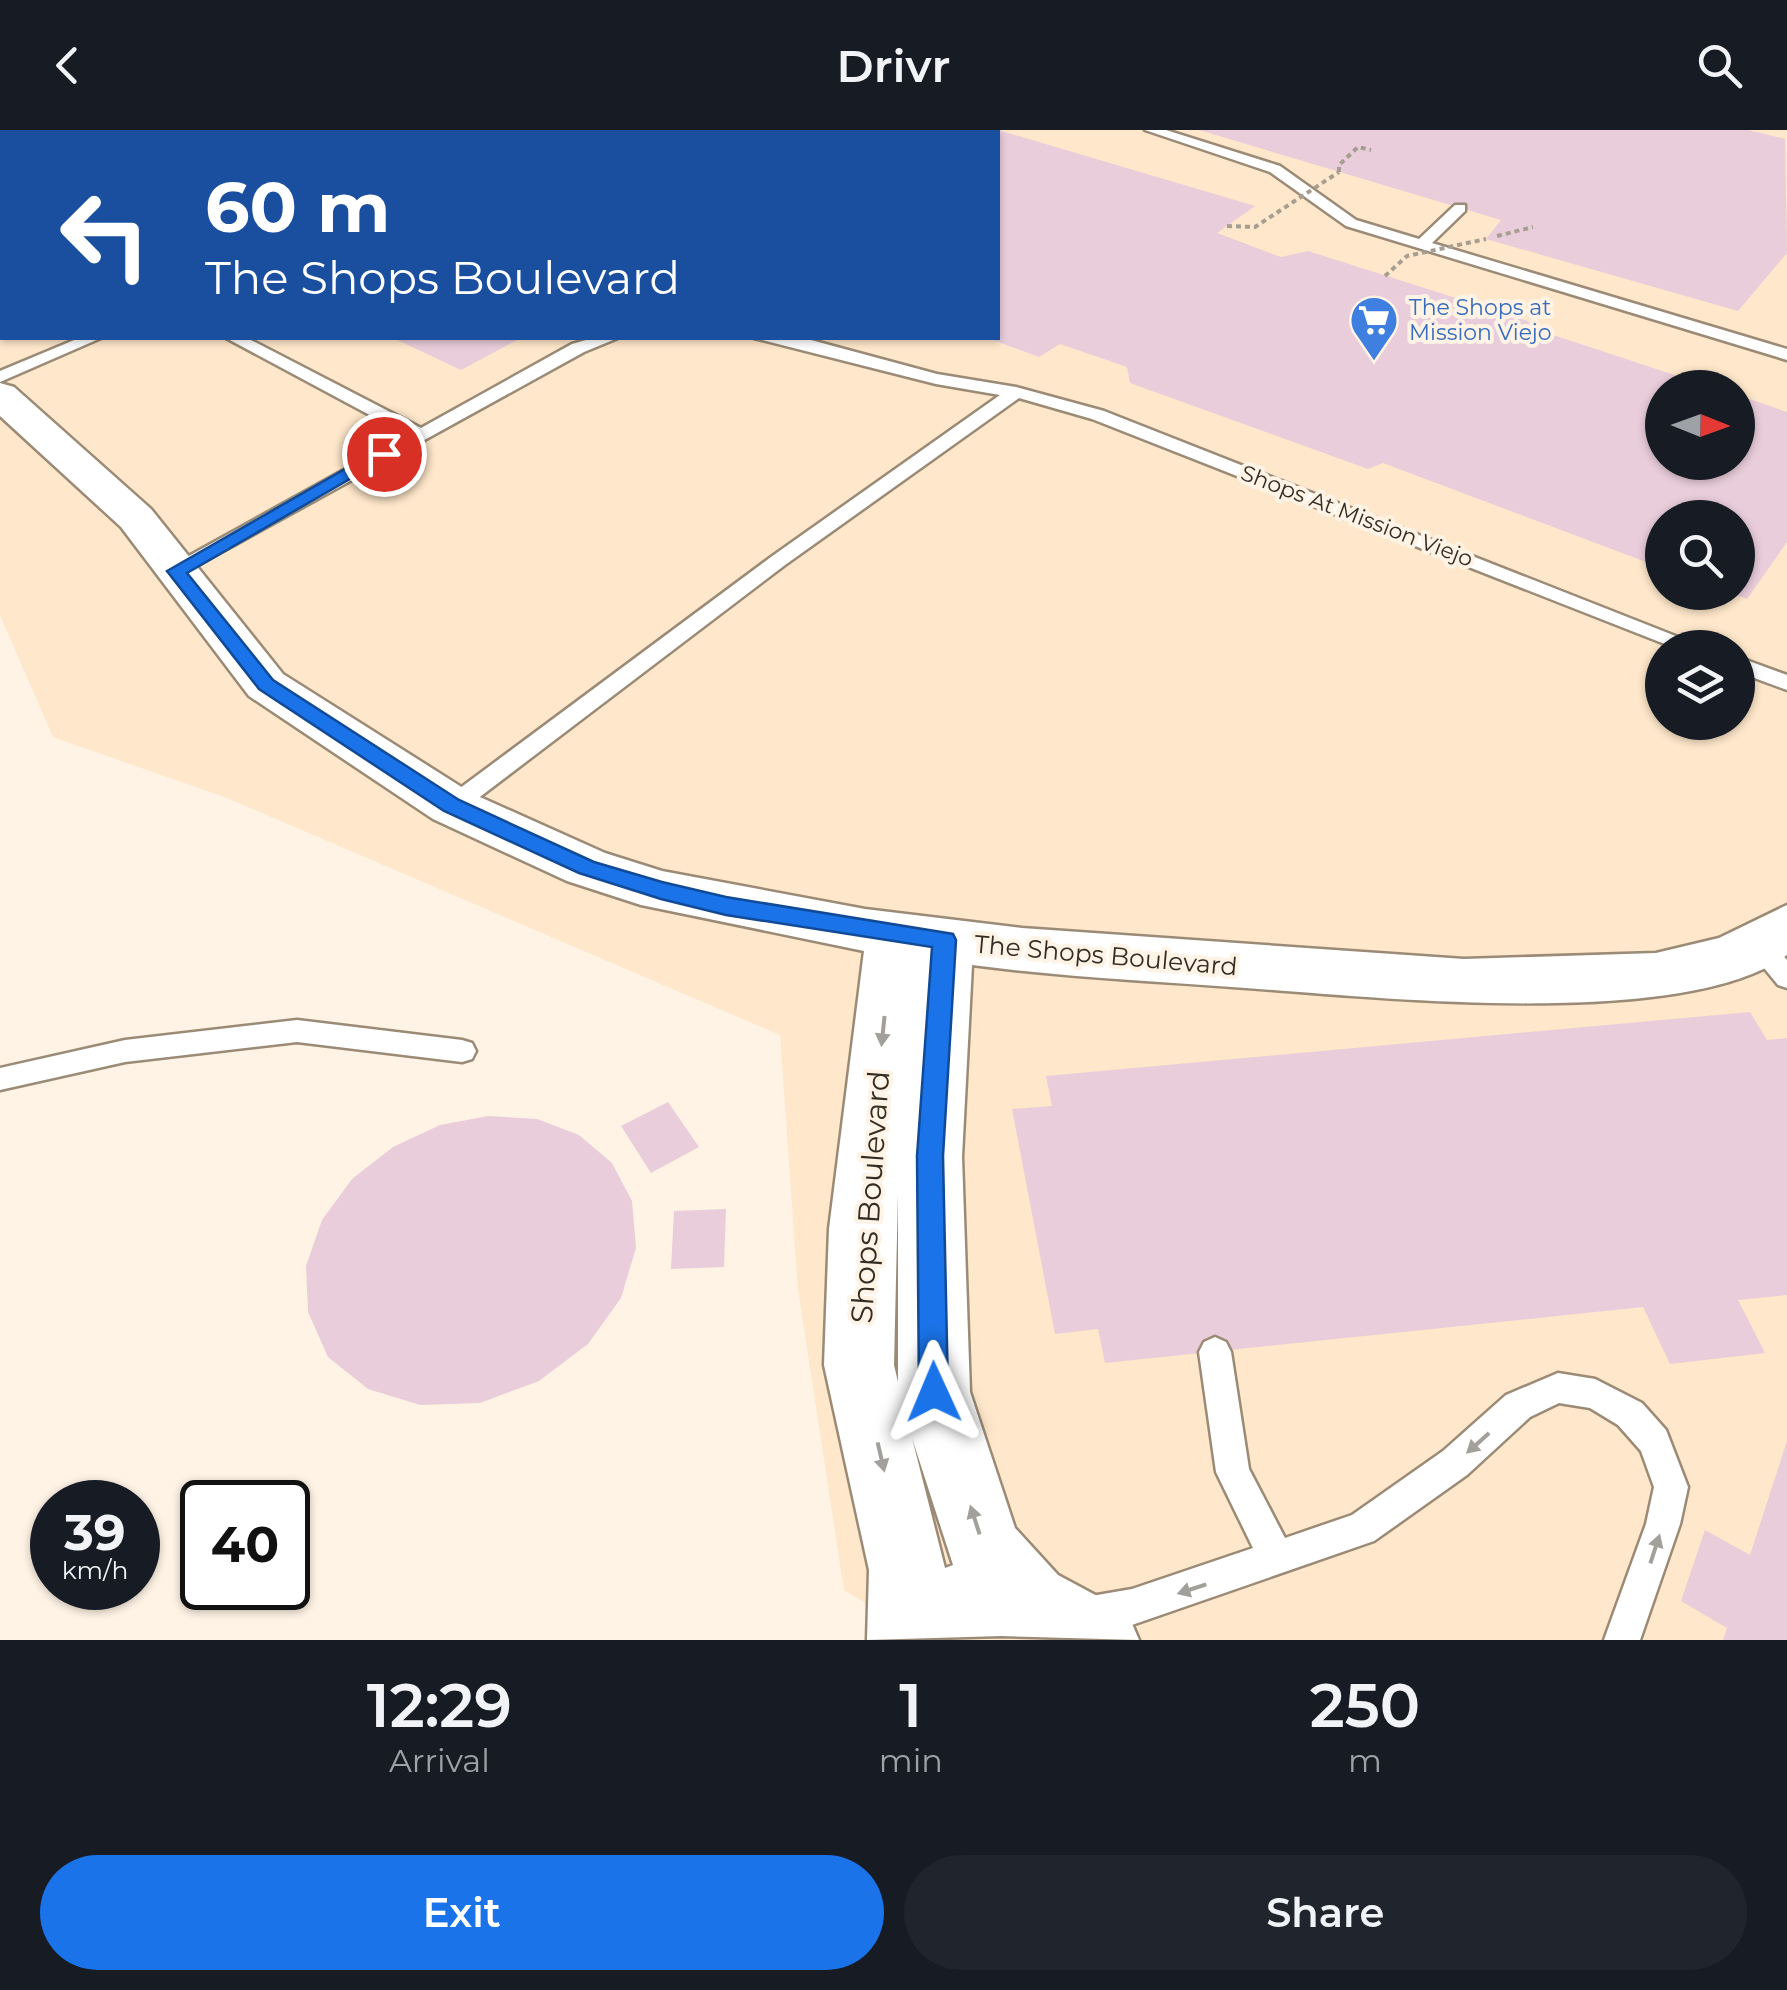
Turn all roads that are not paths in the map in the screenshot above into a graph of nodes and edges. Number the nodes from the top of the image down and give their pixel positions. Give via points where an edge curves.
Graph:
1 (1152, 130) edge
2 (1460, 208) dead end
3 (1422, 244) junction
4 (87, 340) edge
5 (239, 340) edge
6 (603, 340) edge
7 (778, 340) edge
8 (1787, 355) edge
9 (0, 377) edge
10 (1016, 392) junction
11 (0, 396) edge
12 (419, 434) junction
13 (176, 571) junction
14 (1650, 630) edge
15 (1755, 671) edge
16 (1787, 683) edge
17 (452, 806) junction
18 (919, 937) junction
19 (1778, 950) edge
20 (462, 1050) dead end
21 (0, 1079) edge
22 (1214, 1352) dead end
23 (1278, 1558) junction
24 (1065, 1618) edge
25 (908, 1638) edge
26 (1622, 1640) edge

1 - 3 lane via 1274,168 1351,223
2 - 3 lane
3 - 8 lane
4 - 9 lane
5 - 12 lane
6 - 12 lane
7 - 10 lane, Shops At Mission Viejo
10 - 14 lane, Shops At Mission Viejo via 1098,415
10 - 17 lane
11 - 13 street, The Shops Boulevard via 136,518
12 - 13 lane
13 - 17 street, The Shops Boulevard via 266,684
15 - 16 lane
17 - 18 street, The Shops Boulevard via 586,868 661,891
18 - 19 street, The Shops Boulevard via 1163,962 1464,981 1656,974
24 -> 18 street via 985,1552 934,1392
18 -> 25 street, Shops Boulevard via 862,1229 860,1365 907,1570
20 - 21 lane via 296,1031 125,1051
22 - 23 lane via 1233,1472
23 -> 24 lane via 1132,1607
26 -> 23 lane via 1671,1487 1654,1441 1630,1414 1595,1394 1558,1388 1518,1406 1455,1463 1362,1528
24 - 25 street, Shops Boulevard via 990,1597 952,1607

